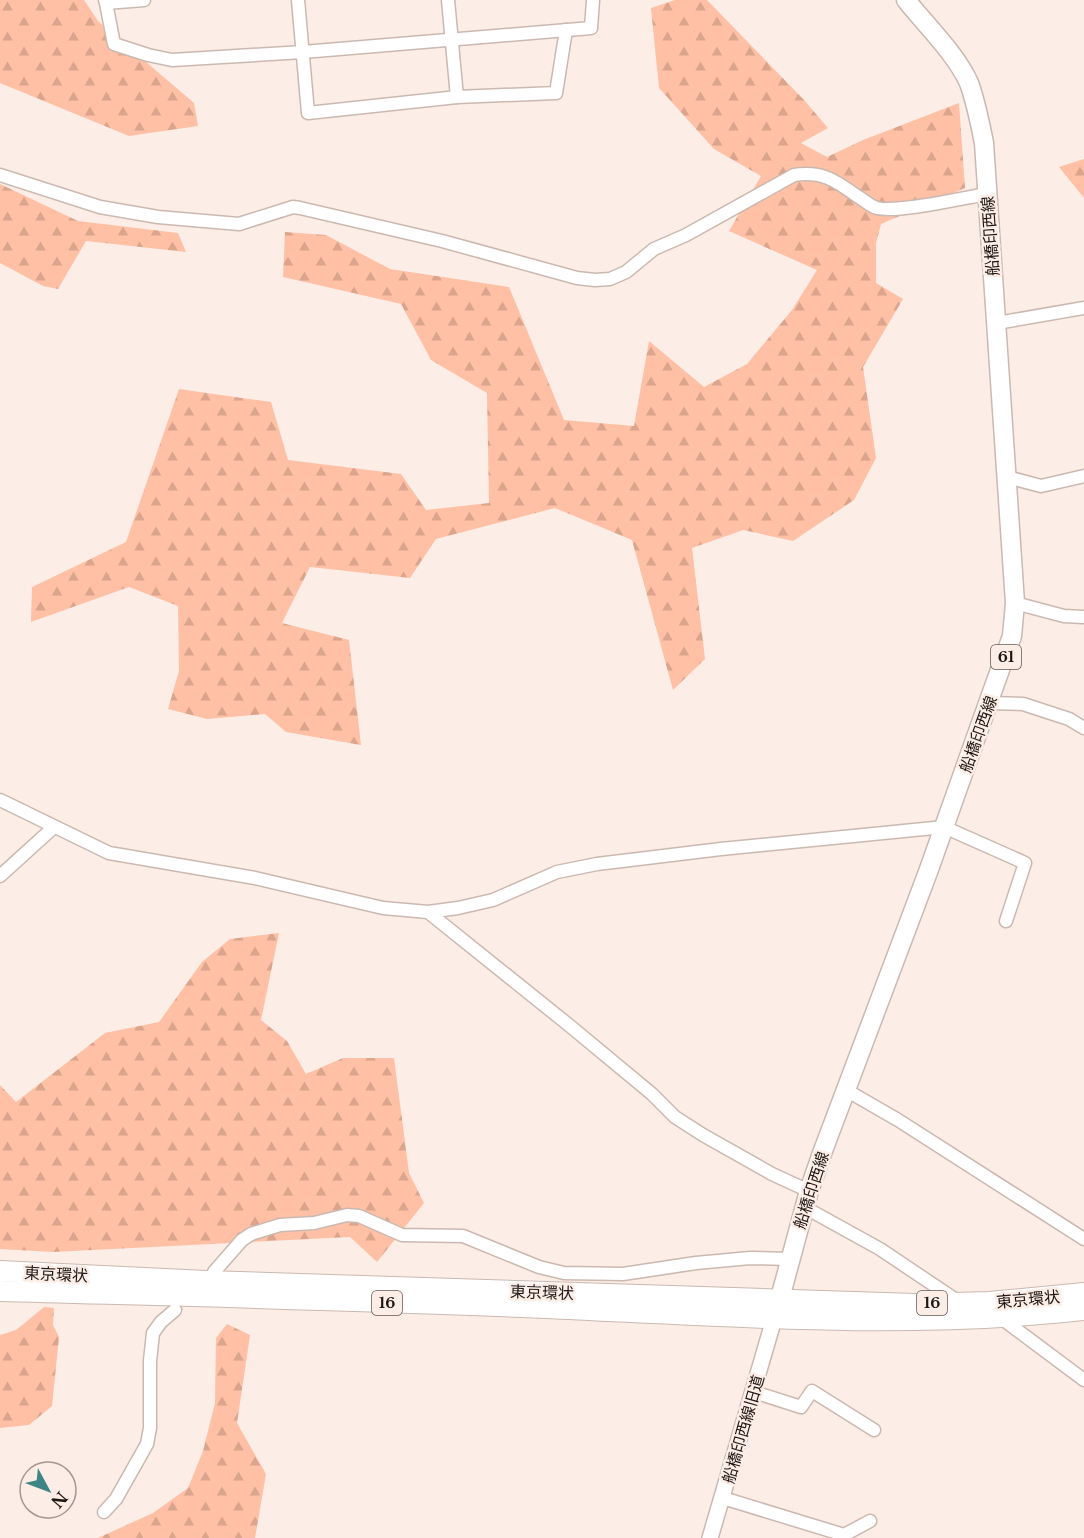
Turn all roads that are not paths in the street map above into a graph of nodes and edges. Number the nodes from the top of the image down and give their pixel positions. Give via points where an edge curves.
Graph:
1 (144, 0) edge
2 (298, 0) edge
3 (448, 0) edge
4 (593, 0) edge
5 (906, 0) edge
6 (106, 2) edge
7 (566, 30) junction
8 (451, 40) junction
9 (303, 52) junction
10 (456, 98) junction
11 (0, 175) edge
12 (987, 194) junction
13 (1084, 308) edge
14 (997, 323) junction
15 (1084, 476) edge
16 (1007, 477) junction
17 (1015, 603) junction
18 (1084, 617) edge
19 (989, 703) junction
20 (1084, 728) edge
21 (0, 800) edge
22 (54, 827) junction
23 (944, 827) junction
24 (0, 876) edge
25 (428, 912) junction
26 (1006, 921) dead end
27 (846, 1090) junction
28 (807, 1199) junction
29 (1084, 1239) edge
30 (790, 1259) junction
31 (0, 1271) edge
32 (214, 1272) dead end
33 (0, 1292) edge
34 (1084, 1293) edge
35 (960, 1302) junction
36 (175, 1310) dead end
37 (777, 1310) junction
38 (1084, 1310) edge
39 (1002, 1318) junction
40 (1084, 1380) edge
41 (754, 1392) junction
42 (874, 1430) dead end
43 (723, 1498) junction
44 (104, 1512) dead end
45 (870, 1521) dead end
46 (710, 1538) edge

1 - 6 street
2 - 9 street
3 - 8 street
4 - 7 street via 591,28
5 - 12 main road, 船橋印西線 / 61 via 968,82 984,143
6 - 9 street via 114,44 148,56 172,60
7 - 8 street
7 - 10 street via 556,93
8 - 9 street
8 - 10 street
9 - 10 street via 308,113
11 - 12 street via 100,207 168,218 239,224 300,208 595,280 626,272 654,249 794,175 823,175 867,203 885,209
12 - 14 main road, 船橋印西線 / 61
13 - 14 street
14 - 16 main road, 船橋印西線 / 61
15 - 16 street via 1041,486
16 - 17 main road, 船橋印西線 / 61
17 - 18 street
17 - 19 main road, 船橋印西線 / 61 via 1008,650
19 - 20 street via 1023,704
19 - 23 main road, 船橋印西線 / 61
21 - 22 street
22 - 24 street
22 - 25 street via 109,853 255,878 383,908
23 - 25 street via 597,864 557,872 493,900
23 - 26 street via 1025,863
23 - 27 main road, 船橋印西線 / 61
25 - 28 street via 643,1086 675,1117
27 - 28 main road, 船橋印西線 / 61
27 - 29 street
28 - 30 main road, 船橋印西線 / 61
28 - 35 street
30 - 32 street via 750,1258 623,1274 564,1273 463,1236 402,1235 359,1216 347,1215 314,1223 280,1225 251,1234
30 - 37 main road, 船橋印西線 / 61
31 - 37 highway, 東京環状 / 16
33 - 37 highway, 東京環状 / 16 via 542,1308
34 - 35 highway, 東京環状 / 16
35 - 37 highway, 東京環状 / 16
35 - 39 street
36 - 44 street via 153,1333 147,1444 116,1499
37 - 39 highway, 東京環状 / 16 via 916,1321
37 - 41 street, 船橋印西線旧道
38 - 39 highway, 東京環状 / 16
39 - 40 street
41 - 42 street via 801,1407 812,1391
41 - 43 street, 船橋印西線旧道
43 - 45 street via 844,1535
43 - 46 street, 船橋印西線旧道

